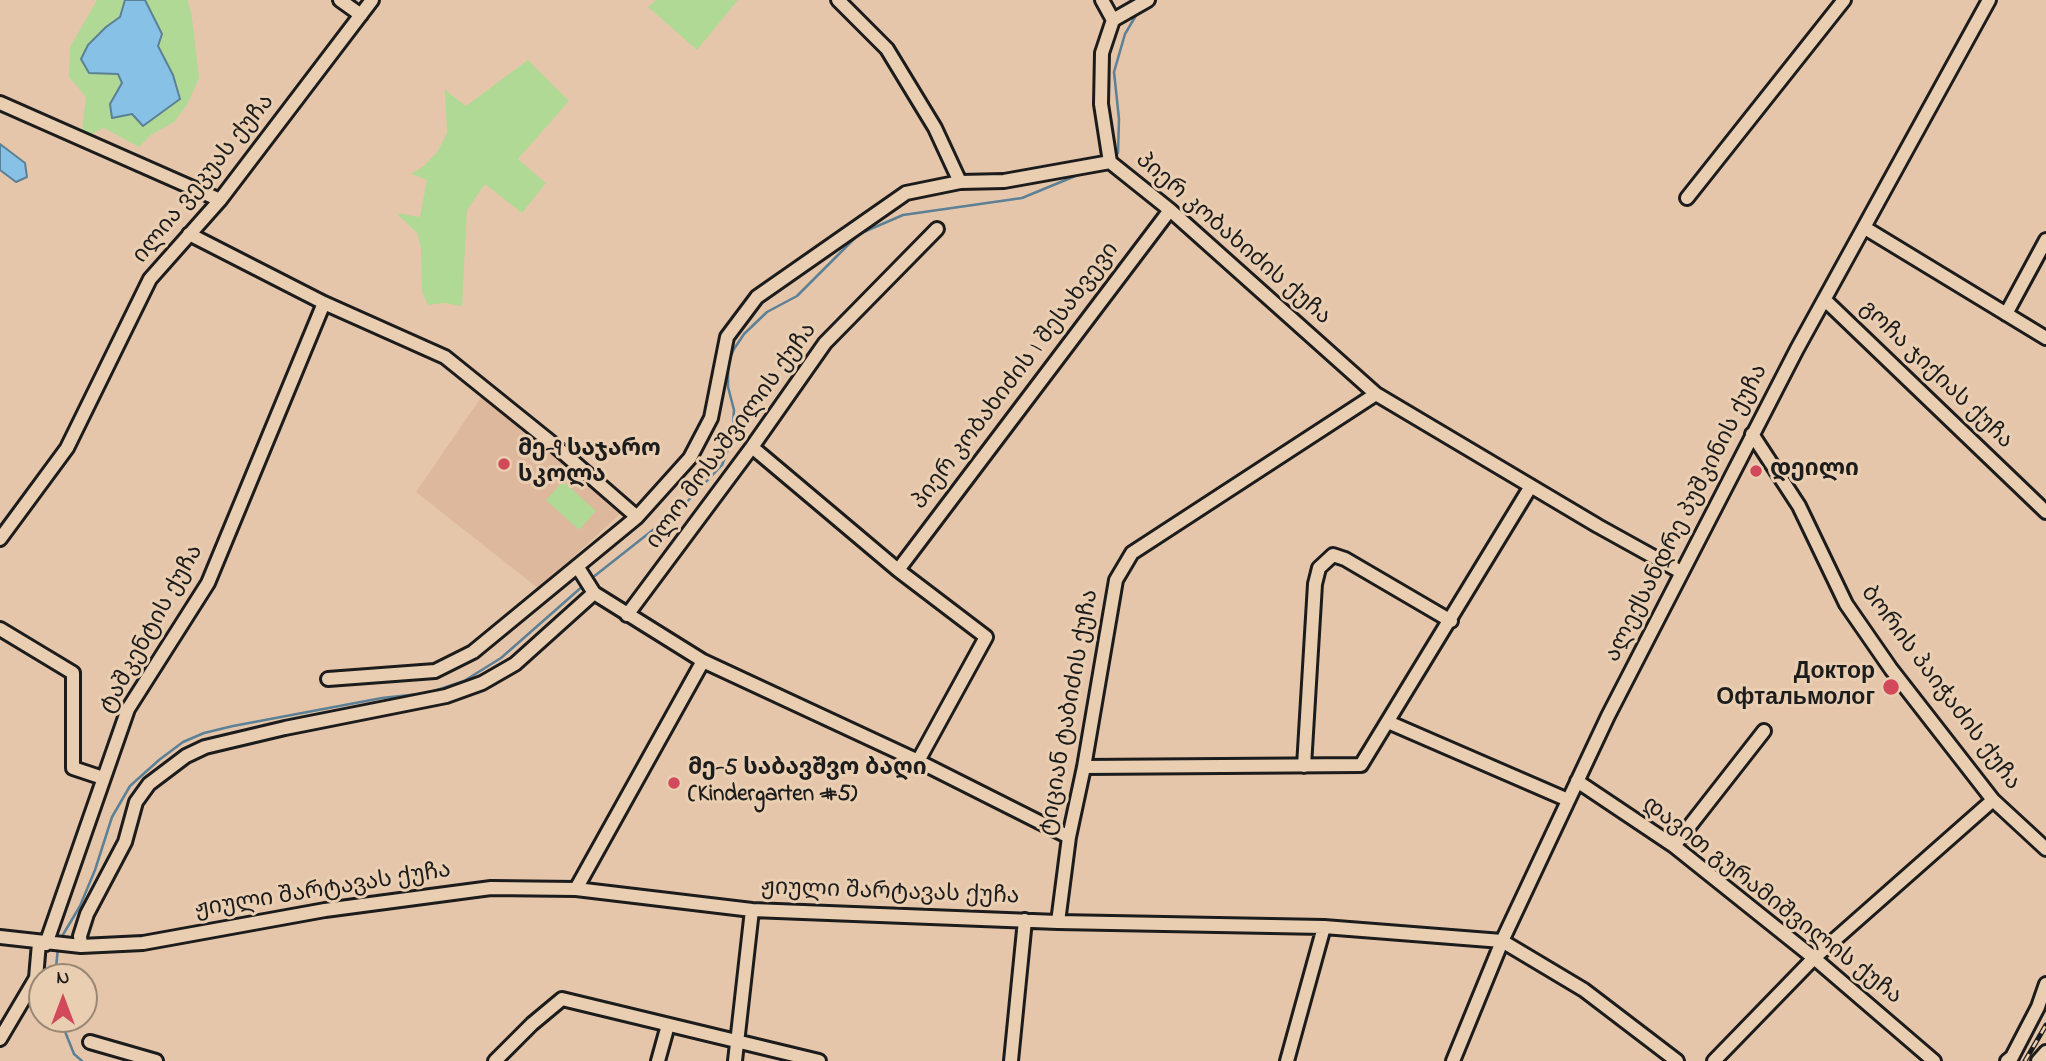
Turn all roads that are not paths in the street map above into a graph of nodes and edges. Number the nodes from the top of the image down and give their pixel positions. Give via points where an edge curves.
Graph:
1 (340, 0) edge
2 (372, 0) edge
3 (838, 0) edge
4 (1102, 0) edge
5 (1148, 0) edge
6 (1844, 0) edge
7 (1989, 0) edge
8 (361, 15) junction
9 (1113, 20) junction
10 (0, 103) edge
11 (1110, 162) junction
12 (960, 182) junction
13 (1687, 198) dead end
14 (220, 200) junction
15 (1170, 210) junction
16 (1865, 228) junction
17 (937, 229) dead end
18 (189, 234) junction
19 (2046, 240) edge
20 (1825, 300) junction
21 (324, 303) junction
22 (2006, 314) junction
23 (2046, 338) edge
24 (1376, 394) junction
25 (1752, 434) junction
26 (752, 447) junction
27 (1531, 486) junction
28 (2046, 512) edge
29 (637, 517) junction
30 (0, 540) edge
31 (577, 566) junction
32 (898, 570) junction
33 (1681, 572) junction
34 (592, 592) junction
35 (627, 615) junction
36 (1451, 621) junction
37 (0, 629) edge
38 (703, 661) junction
39 (328, 679) dead end
40 (1388, 722) junction
41 (1764, 731) dead end
42 (918, 761) junction
43 (1304, 766) junction
44 (1084, 767) junction
45 (103, 778) junction
46 (1577, 781) junction
47 (1568, 800) junction
48 (1993, 800) junction
49 (1069, 837) junction
50 (1674, 846) junction
51 (2046, 849) edge
52 (576, 888) junction
53 (752, 910) junction
54 (1025, 920) junction
55 (1058, 922) junction
56 (1324, 927) junction
57 (0, 937) edge
58 (1502, 941) junction
59 (42, 943) junction
60 (75, 945) junction
61 (1814, 958) junction
62 (2046, 985) edge
63 (668, 1025) junction
64 (0, 1039) edge
65 (90, 1042) dead end
66 (737, 1042) junction
67 (2046, 1052) edge
68 (156, 1061) edge
69 (495, 1061) edge
70 (658, 1061) edge
71 (735, 1061) edge
72 (819, 1061) edge
73 (1011, 1061) edge
74 (1287, 1061) edge
75 (1453, 1061) edge
76 (1677, 1061) edge
77 (1714, 1061) edge
78 (1934, 1061) edge
79 (2007, 1061) edge
80 (2038, 1061) edge

1 - 8 street
2 - 8 street, ილია ვეკუას ქუჩა
3 - 12 street via 887,49 935,128
4 - 9 street
5 - 9 street
6 - 13 street
7 - 16 street, ალექსანდრე პუშკინის ქუჩა
8 - 14 street, ილია ვეკუას ქუჩა
9 - 11 street via 1101,52 1101,104
10 - 14 street
11 - 12 street, პიერ კობახიძის ქუჩა via 1004,181
11 - 15 street, პიერ კობახიძის ქუჩა
12 - 29 street, პიერ კობახიძის ქუჩა via 906,193 757,297 727,337 711,418 690,458
14 - 18 street, ილია ვეკუას ქუჩა
15 - 24 street, პიერ კობახიძის ქუჩა
15 - 32 street, პიერ კობახიძის I შესახვევი
16 - 20 street, ალექსანდრე პუშკინის ქუჩა
16 - 22 street
17 - 26 street, ილო მოსაშვილის ქუჩა via 825,343
18 - 21 street
18 - 30 street, ილია ვეკუას ქუჩა via 150,279 67,448
19 - 22 street
20 - 25 street, ალექსანდრე პუშკინის ქუჩა
20 - 28 street, გოჩა ჯიქიას ქუჩა
21 - 29 street via 445,357
21 - 45 street, ტაშკენტის ქუჩა via 208,583 128,709
22 - 23 street
24 - 27 street, პიერ კობახიძის ქუჩა
24 - 44 street, ტიციან ტაბიძის ქუჩა via 1132,553 1116,580
25 - 33 street, ალექსანდრე პუშკინის ქუჩა
25 - 48 street, ბორის პაიჭაძის ქუჩა via 1799,506 1846,604
26 - 32 street
26 - 35 street, ილო მოსაშვილის ქუჩა
27 - 33 street, პიერ კობახიძის ქუჩა
27 - 36 street
29 - 31 street, პიერ კობახიძის ქუჩა
31 - 34 street
31 - 39 street, პიერ კობახიძის ქუჩა via 473,652 435,671
32 - 42 street via 986,637
33 - 46 street, ალექსანდრე პუშკინის ქუჩა
34 - 35 street
34 - 60 street via 515,664 482,683 446,696 205,747 186,756 149,784 136,802 125,842
35 - 38 street
36 - 40 street
36 - 43 street via 1345,559 1333,555 1319,568
37 - 45 street via 73,673 73,768
38 - 42 street
38 - 52 street
40 - 43 street via 1362,765
40 - 47 street
41 - 50 street
42 - 49 street
43 - 44 street
44 - 49 street, ტიციან ტაბიძის ქუჩა
45 - 59 street, ტაშკენტის ქუჩა
46 - 47 street, ალექსანდრე პუშკინის ქუჩა
46 - 50 street, დავით გურამიშვილის ქუჩა
47 - 58 street, ალექსანდრე პუშკინის ქუჩა
48 - 51 street, ბორის პაიჭაძის ქუჩა
48 - 61 street
49 - 55 street, ტიციან ტაბიძის ქუჩა
50 - 61 street, დავით გურამიშვილის ქუჩა
52 - 53 street, ჟიული შარტავას ქუჩა
52 - 60 street, ჟიული შარტავას ქუჩა via 491,888 325,910 142,943
53 - 54 street, ჟიული შარტავას ქუჩა
53 - 66 street
54 - 55 street, ჟიული შარტავას ქუჩა
54 - 73 street
55 - 56 street, ჟიული შარტავას ქუჩა
56 - 58 street, ჟიული შარტავას ქუჩა
56 - 74 street
57 - 59 street
58 - 75 street, ალექსანდრე პუშკინის ქუჩა
58 - 76 street, ჟიული შარტავას ქუჩა via 1584,990
59 - 60 street, ჟიული შარტავას ქუჩა
59 - 64 street, ტაშკენტის ქუჩა via 36,978
61 - 77 street
61 - 78 street, დავით გურამიშვილის ქუჩა
62 - 79 street
63 - 66 street
63 - 69 street via 562,999
63 - 70 street
65 - 68 street
66 - 71 street
66 - 72 street
67 - 80 street

